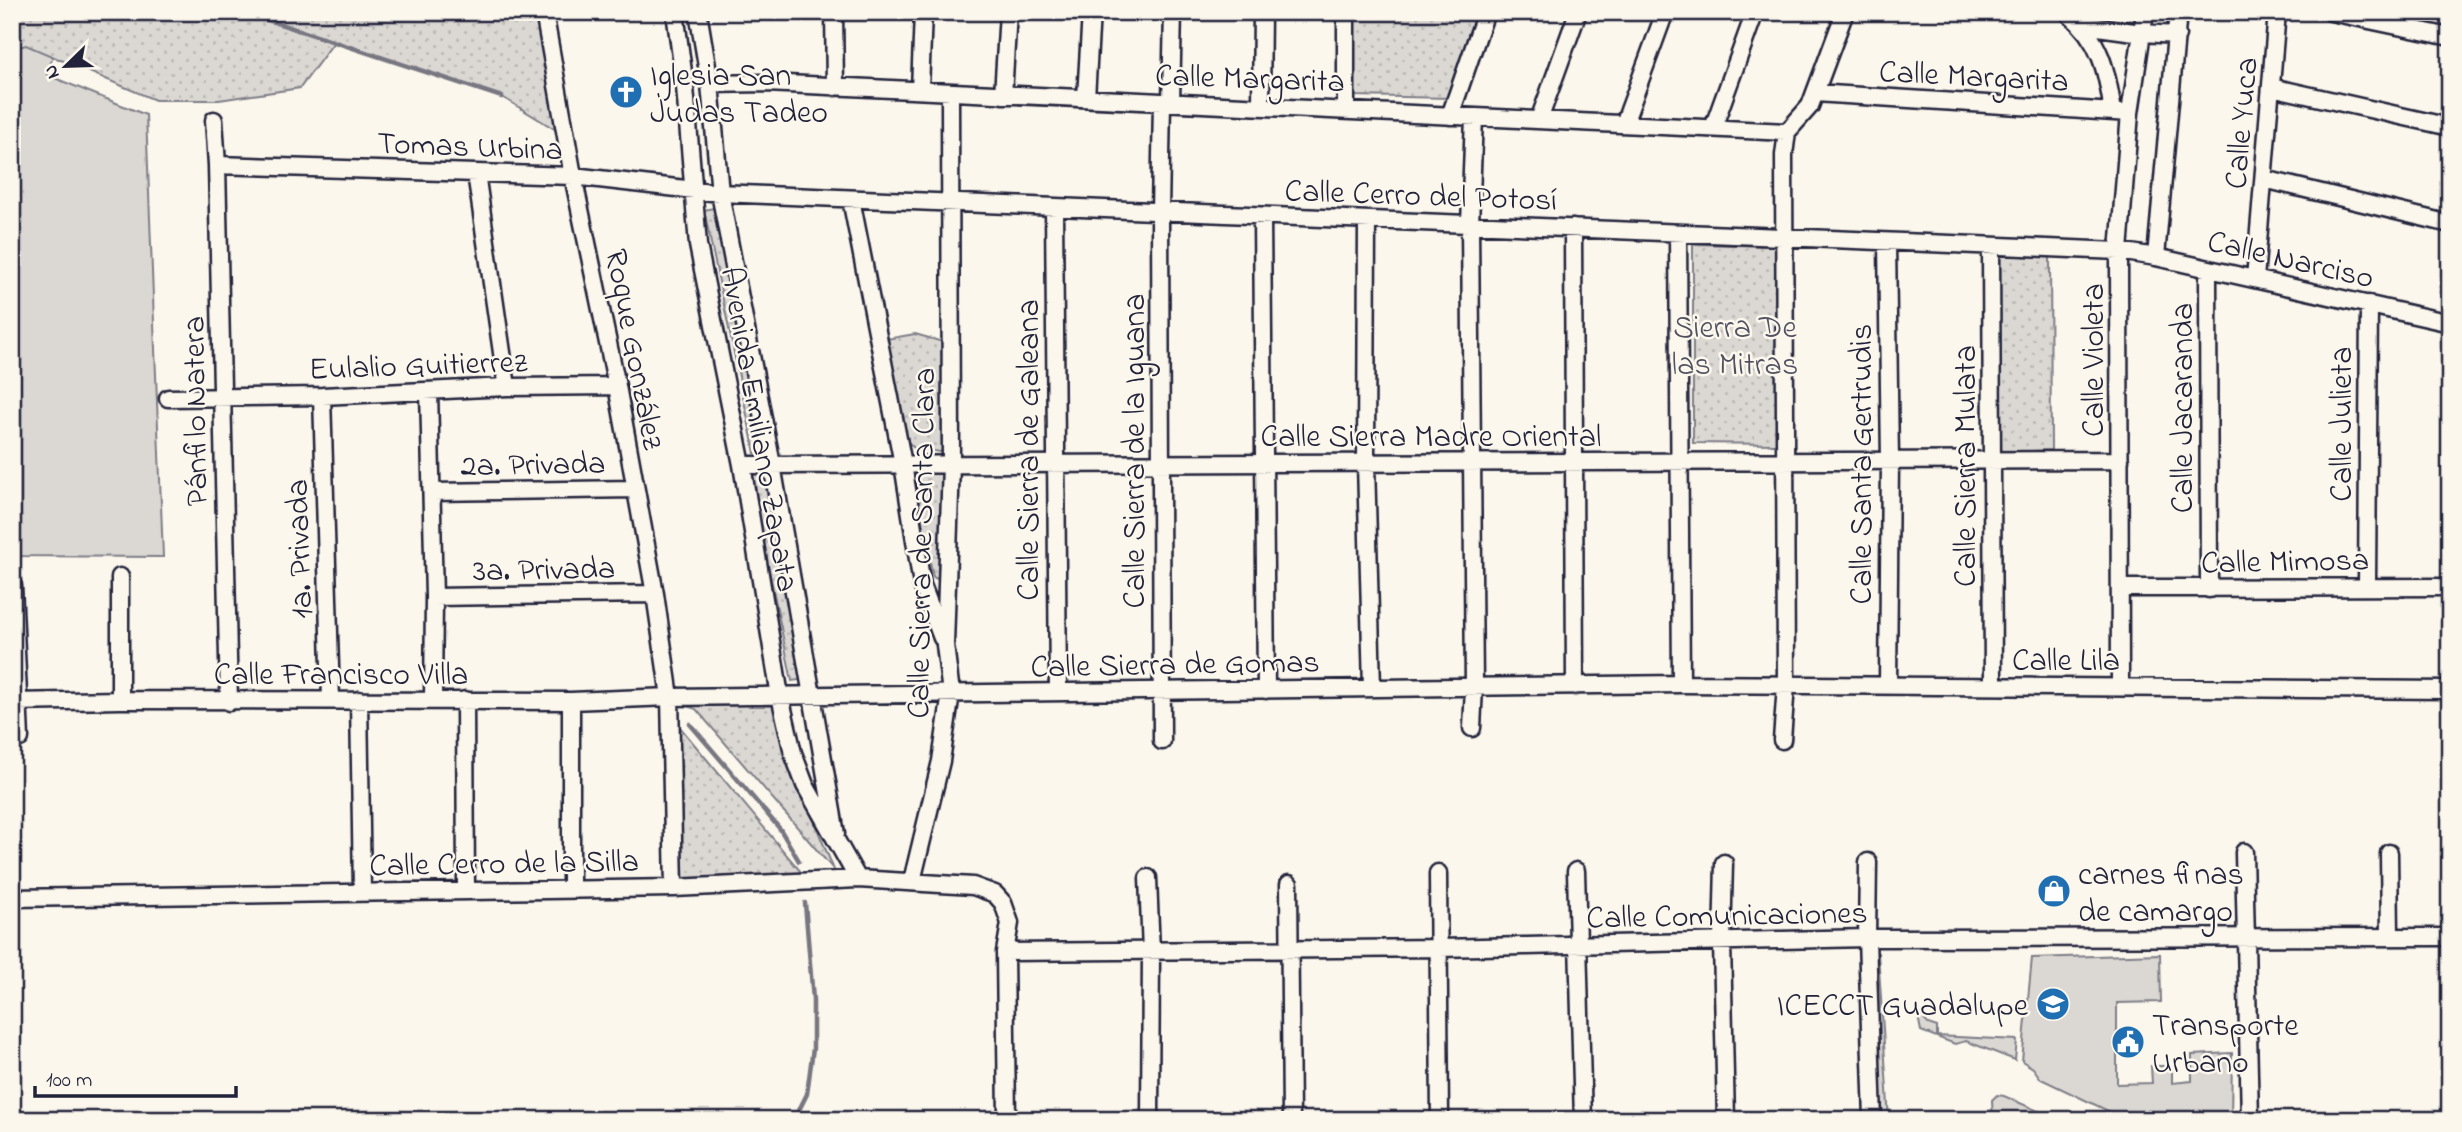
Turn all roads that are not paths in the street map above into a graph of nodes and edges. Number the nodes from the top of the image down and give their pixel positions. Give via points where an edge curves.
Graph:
1 (544, 12) edge
2 (675, 12) edge
3 (698, 12) edge
4 (834, 12) edge
5 (923, 12) edge
6 (1008, 12) edge
7 (1091, 12) edge
8 (1173, 12) edge
9 (1262, 12) edge
10 (1346, 12) edge
11 (1486, 12) edge
12 (1577, 12) edge
13 (1665, 12) edge
14 (1755, 12) edge
15 (1845, 12) edge
16 (2067, 12) edge
17 (2145, 12) edge
18 (2178, 12) edge
19 (2277, 12) edge
20 (2331, 12) edge
21 (2083, 25) junction
22 (2142, 33) junction
23 (2177, 35) junction
24 (2450, 37) edge
25 (710, 84) junction
26 (835, 87) junction
27 (2271, 87) junction
28 (920, 90) junction
29 (950, 93) junction
30 (1815, 93) junction
31 (1003, 95) junction
32 (1086, 98) junction
33 (1166, 102) junction
34 (1261, 106) junction
35 (1346, 109) junction
36 (2113, 111) junction
37 (2130, 113) junction
38 (1450, 116) junction
39 (1474, 117) junction
40 (214, 120) dead end
41 (1539, 120) junction
42 (1624, 124) junction
43 (2450, 127) edge
44 (1713, 128) junction
45 (1787, 132) junction
46 (218, 165) junction
47 (476, 173) junction
48 (573, 176) junction
49 (2264, 179) junction
50 (692, 190) junction
51 (720, 193) junction
52 (851, 199) junction
53 (950, 203) junction
54 (1054, 207) junction
55 (1160, 212) junction
56 (1262, 216) junction
57 (1367, 220) junction
58 (1470, 224) junction
59 (2450, 224) edge
60 (1573, 229) junction
61 (1678, 233) junction
62 (1784, 237) junction
63 (1887, 242) junction
64 (1991, 246) junction
65 (2119, 251) junction
66 (2156, 257) junction
67 (2208, 269) junction
68 (2255, 279) junction
69 (2369, 304) junction
70 (2450, 323) edge
71 (617, 386) junction
72 (507, 387) junction
73 (429, 391) junction
74 (322, 396) junction
75 (221, 397) junction
76 (168, 398) dead end
77 (2120, 460) junction
78 (1785, 461) junction
79 (1890, 461) junction
80 (1992, 461) junction
81 (1574, 462) junction
82 (1679, 462) junction
83 (1161, 463) junction
84 (1263, 463) junction
85 (1366, 463) junction
86 (1470, 463) junction
87 (903, 464) junction
88 (951, 464) junction
89 (1054, 464) junction
90 (742, 465) junction
91 (772, 465) junction
92 (635, 489) junction
93 (432, 492) junction
94 (120, 577) dead end
95 (13, 586) edge
96 (2367, 586) junction
97 (2450, 587) edge
98 (2121, 588) junction
99 (2209, 589) junction
100 (655, 594) junction
101 (434, 597) junction
102 (14, 609) edge
103 (945, 645) junction
104 (1681, 684) junction
105 (1786, 685) junction
106 (1576, 686) junction
107 (1888, 686) junction
108 (1474, 687) junction
109 (1993, 687) junction
110 (2120, 687) junction
111 (1372, 688) junction
112 (1266, 690) junction
113 (2450, 690) edge
114 (1162, 691) junction
115 (1058, 692) junction
116 (951, 694) junction
117 (813, 695) junction
118 (780, 696) junction
119 (670, 697) junction
120 (120, 700) junction
121 (331, 700) junction
122 (359, 700) junction
123 (433, 700) junction
124 (465, 700) junction
125 (571, 701) junction
126 (16, 702) edge
127 (229, 702) junction
128 (1472, 728) dead end
129 (20, 738) dead end
130 (1782, 740) dead end
131 (1162, 741) dead end
132 (838, 843) junction
133 (2244, 852) dead end
134 (2389, 853) dead end
135 (1868, 862) dead end
136 (1724, 863) dead end
137 (1576, 871) dead end
138 (1438, 873) dead end
139 (1148, 878) dead end
140 (858, 879) junction
141 (912, 881) junction
142 (1289, 884) dead end
143 (674, 888) junction
144 (571, 890) junction
145 (362, 891) junction
146 (466, 891) junction
147 (12, 898) edge
148 (2390, 936) junction
149 (2450, 937) edge
150 (1867, 938) junction
151 (2246, 939) junction
152 (1722, 943) junction
153 (1580, 946) junction
154 (1440, 948) junction
155 (1290, 950) junction
156 (1005, 952) junction
157 (1151, 952) junction
158 (1007, 1120) edge
159 (1150, 1120) edge
160 (1291, 1120) edge
161 (1440, 1120) edge
162 (1583, 1120) edge
163 (1726, 1120) edge
164 (1873, 1120) edge
165 (2250, 1120) edge

1 - 48 street, Roque González
2 - 50 street, Avenida Emiliano Zapata
3 - 25 street, Avenida Emiliano Zapata
4 - 26 street
5 - 28 street
6 - 31 street
7 - 32 street
8 - 33 street, Calle Sierra de la Iguana
9 - 34 street
10 - 35 street
11 - 38 street
12 - 41 street
13 - 42 street
14 - 44 street
15 - 30 street
16 - 21 street
17 - 22 street, Calle Violeta
18 - 23 street
19 - 27 street, Calle Yuca
20 - 24 street
21 - 22 street
21 - 36 street via 2108,74
22 - 23 street
22 - 37 street, Calle Violeta
23 - 66 street
25 - 26 street, Calle Margarita
25 - 51 street, Avenida Emiliano Zapata
26 - 28 street, Calle Margarita
27 - 43 street
27 - 49 street, Calle Yuca
28 - 29 street, Calle Margarita
29 - 31 street, Calle Margarita
29 - 53 street, Calle Sierra de Santa Clara
30 - 36 street, Calle Margarita
30 - 45 street via 1810,106
31 - 32 street, Calle Margarita
32 - 33 street, Calle Margarita
33 - 34 street, Calle Margarita
33 - 55 street, Calle Sierra de la Iguana
34 - 35 street, Calle Margarita
35 - 38 street, Calle Margarita
36 - 37 street, Calle Margarita
37 - 65 street, Calle Violeta
38 - 39 street, Calle Margarita
39 - 41 street, Calle Margarita
39 - 58 street
40 - 46 street, Pánfilo Natera
41 - 42 street, Calle Margarita
42 - 44 street, Calle Margarita
44 - 45 street, Calle Margarita
45 - 62 street
46 - 47 street, Tomas Urbina
46 - 75 street, Pánfilo Natera
47 - 48 street, Tomas Urbina
47 - 72 street
48 - 50 street, Tomas Urbina
48 - 71 street, Roque González
49 - 59 street
49 - 68 street, Calle Yuca
50 - 51 street, Tomas Urbina
50 - 90 street, Avenida Emiliano Zapata via 698,245
51 - 52 street, Calle Cerro del Potosí
51 - 91 street, Avenida Emiliano Zapata
52 - 53 street, Calle Cerro del Potosí
52 - 87 street
53 - 54 street, Calle Cerro del Potosí
53 - 88 street, Calle Sierra de Santa Clara
54 - 55 street, Calle Cerro del Potosí
54 - 89 street, Calle Sierra de Galeana
55 - 56 street, Calle Cerro del Potosí
55 - 83 street, Calle Sierra de la Iguana
56 - 57 street, Calle Cerro del Potosí
56 - 84 street
57 - 58 street, Calle Cerro del Potosí
57 - 85 street
58 - 60 street, Calle Cerro del Potosí
58 - 86 street
60 - 61 street, Calle Cerro del Potosí
60 - 81 street
61 - 62 street, Calle Cerro del Potosí
61 - 82 street
62 - 63 street, Calle Cerro del Potosí
62 - 78 street
63 - 64 street, Calle Cerro del Potosí
63 - 79 street, Calle Santa Gertrudis
64 - 65 street, Calle Cerro del Potosí
64 - 80 street, Calle Sierra Mulata
65 - 66 street, Calle Narciso
65 - 77 street, Calle Violeta
66 - 67 street, Calle Narciso
67 - 68 street, Calle Narciso
67 - 99 street, Calle Jacaranda
68 - 69 street, Calle Narciso
69 - 70 street, Calle Narciso
69 - 96 street, Calle Julieta
71 - 72 street, Eulalio Guitierrez
71 - 92 street, Roque González
72 - 73 street, Eulalio Guitierrez
73 - 74 street, Eulalio Guitierrez
73 - 93 street
74 - 75 street, Eulalio Guitierrez
74 - 121 street, 1a. Privada
75 - 76 street, Eulalio Guitierrez
75 - 127 street, Pánfilo Natera
77 - 80 street, Calle Sierra Madre Oriental
77 - 98 street, Calle Violeta
78 - 79 street, Calle Sierra Madre Oriental
78 - 82 street, Calle Sierra Madre Oriental
78 - 105 street
79 - 80 street, Calle Sierra Madre Oriental
79 - 107 street, Calle Santa Gertrudis
80 - 109 street, Calle Sierra Mulata
81 - 82 street, Calle Sierra Madre Oriental
81 - 86 street, Calle Sierra Madre Oriental
81 - 106 street
82 - 104 street
83 - 84 street, Calle Sierra Madre Oriental
83 - 89 street, Calle Sierra Madre Oriental
83 - 114 street, Calle Sierra de la Iguana
84 - 85 street, Calle Sierra Madre Oriental
84 - 112 street
85 - 86 street, Calle Sierra Madre Oriental
85 - 111 street
86 - 108 street
87 - 88 street, Calle Sierra Madre Oriental
87 - 91 street, Calle Sierra Madre Oriental
87 - 103 street via 922,586
88 - 89 street, Calle Sierra Madre Oriental
88 - 103 street, Calle Sierra de Santa Clara
89 - 115 street, Calle Sierra de Galeana
90 - 91 street, Calle Sierra Madre Oriental
90 - 118 street, Avenida Emiliano Zapata
91 - 117 street, Avenida Emiliano Zapata
92 - 93 street, 2a. Privada
92 - 100 street, Roque González
93 - 101 street
94 - 120 street
95 - 102 street
96 - 97 street, Calle Mimosa
96 - 99 street, Calle Mimosa
98 - 99 street, Calle Mimosa
98 - 110 street, Calle Violeta
100 - 101 street, 3a. Privada
100 - 119 street, Roque González
101 - 123 street
102 - 126 street
103 - 116 street, Calle Sierra de Santa Clara
104 - 105 street, Calle Lila
104 - 106 street, Calle Sierra de Gomas
105 - 107 street, Calle Lila
105 - 130 street
106 - 108 street, Calle Sierra de Gomas
107 - 109 street, Calle Lila
108 - 111 street, Calle Sierra de Gomas
108 - 128 street
109 - 110 street, Calle Lila
110 - 113 street, Calle Lila
111 - 112 street, Calle Sierra de Gomas
112 - 114 street, Calle Sierra de Gomas
114 - 115 street, Calle Sierra de Gomas
114 - 131 street, Calle Sierra de la Iguana
115 - 116 street, Calle Sierra de Gomas
116 - 117 street, Calle Sierra de Gomas
116 - 141 street, Calle Sierra de Santa Clara via 941,761
117 - 118 street, Calle Sierra de Gomas
117 - 132 street, Avenida Emiliano Zapata
118 - 119 street, Calle Sierra de Gomas
118 - 132 street, Avenida Emiliano Zapata via 805,785
119 - 125 street, Calle Francisco Villa
119 - 143 street, Roque González
120 - 126 street, Calle Francisco Villa
120 - 127 street, Calle Francisco Villa
121 - 122 street, Calle Francisco Villa
121 - 127 street, Calle Francisco Villa
122 - 123 street, Calle Francisco Villa
122 - 145 street
123 - 124 street, Calle Francisco Villa
124 - 125 street, Calle Francisco Villa
124 - 146 street
125 - 144 street
126 - 129 street
132 - 140 street, Avenida Emiliano Zapata
133 - 151 street
134 - 148 street
135 - 150 street
136 - 152 street
137 - 153 street
138 - 154 street
139 - 157 street
140 - 141 street, Calle Cerro de la Silla
140 - 143 street, Calle Cerro de la Silla
141 - 156 street, Calle Cerro de la Silla via 973,886 995,894 1010,923
142 - 155 street
143 - 144 street, Calle Cerro de la Silla
144 - 146 street, Calle Cerro de la Silla
145 - 146 street, Calle Cerro de la Silla
145 - 147 street, Calle Cerro de la Silla
148 - 149 street, Calle Comunicaciones
148 - 151 street, Calle Comunicaciones
150 - 151 street, Calle Comunicaciones
150 - 152 street, Calle Comunicaciones
150 - 164 street
151 - 165 street
152 - 153 street, Calle Comunicaciones
152 - 163 street
153 - 154 street, Calle Comunicaciones
153 - 162 street
154 - 155 street, Calle Comunicaciones
154 - 161 street
155 - 157 street, Calle Comunicaciones
155 - 160 street
156 - 157 street, Calle Comunicaciones
156 - 158 street
157 - 159 street

